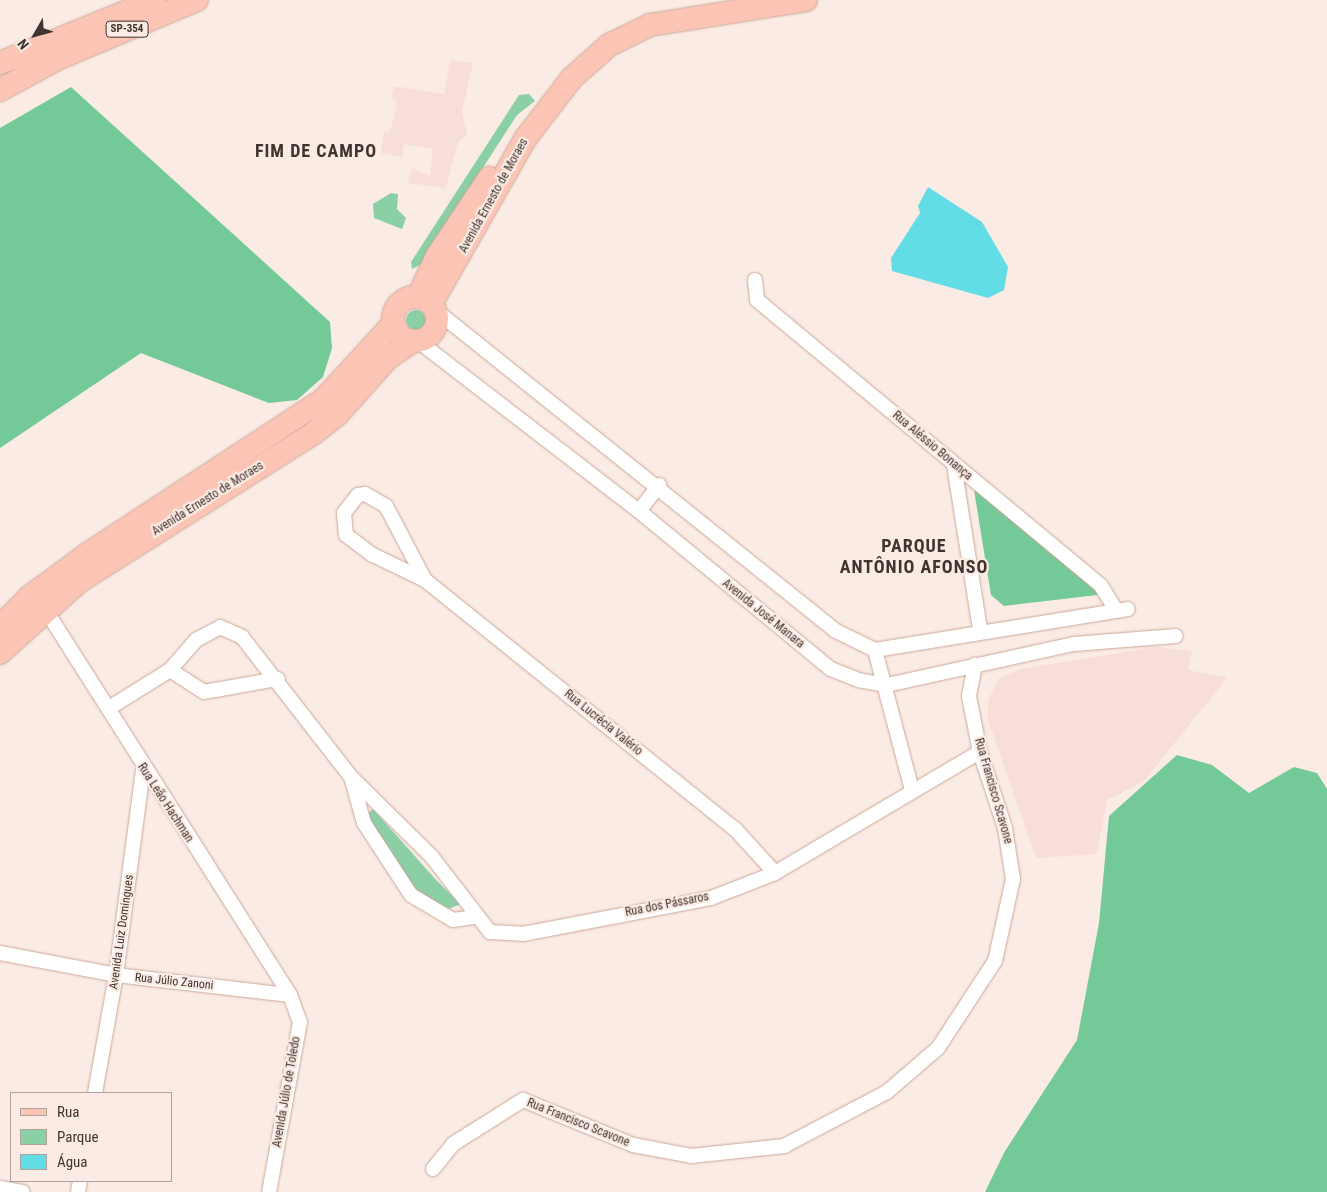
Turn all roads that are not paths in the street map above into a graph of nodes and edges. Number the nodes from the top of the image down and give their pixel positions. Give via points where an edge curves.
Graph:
1 (155, 0) edge
2 (197, 0) edge
3 (738, 0) edge
4 (806, 0) edge
5 (0, 63) edge
6 (0, 90) edge
7 (755, 280) dead end
8 (428, 303) junction
9 (393, 324) junction
10 (415, 341) junction
11 (954, 465) junction
12 (659, 485) junction
13 (639, 511) junction
14 (425, 580) junction
15 (45, 609) junction
16 (0, 626) edge
17 (980, 630) junction
18 (1176, 636) dead end
19 (875, 650) junction
20 (0, 653) edge
21 (975, 666) junction
22 (170, 670) junction
23 (278, 678) junction
24 (887, 685) junction
25 (109, 708) junction
26 (980, 752) junction
27 (143, 770) junction
28 (351, 777) junction
29 (912, 790) junction
30 (774, 873) junction
31 (474, 917) junction
32 (0, 953) edge
33 (116, 976) junction
34 (290, 995) junction
35 (95, 1092) edge
36 (433, 1169) dead end
37 (0, 1188) edge
38 (23, 1192) edge
39 (269, 1192) edge

1 - 5 main road, SP-354
2 - 6 main road, SP-354 via 57,59
3 - 8 main road, Avenida Ernesto de Moraes via 661,11 624,23 560,72 436,256
4 - 8 main road, Avenida Ernesto de Moraes via 650,25 609,45 572,78 525,139
7 - 11 street, Rua Aléssio Bonança via 756,300
8 - 9 main road via 401,302
8 - 10 main road via 433,332
8 - 12 street
9 - 10 main road via 401,336
9 - 16 main road, Avenida Ernesto de Moraes via 323,400 90,553 29,597
10 - 13 street, Avenida José Manara
10 - 15 main road, Avenida Ernesto de Moraes via 388,358 338,414 314,433 117,556
11 - 17 street
11 - 17 street, Rua Aléssio Bonança via 1101,586 1122,610
12 - 13 street
12 - 19 street via 836,631
13 - 24 street, Avenida José Manara via 831,669 858,680
14 - 14 street, Rua Lucrécia Valério via 386,506 365,494 358,495 344,513 346,535 373,555
14 - 30 street, Rua Lucrécia Valério via 735,829
15 - 20 main road, Avenida Ernesto de Moraes
15 - 25 street, Rua Leão Hachman
17 - 19 street
18 - 21 street, Avenida José Manara via 1074,644
19 - 24 street
21 - 24 street, Avenida José Manara
21 - 26 street, Rua Francisco Scavone via 969,696
22 - 23 street via 204,692
22 - 23 street, Rua dos Pássaros via 196,640 220,627 242,637
22 - 25 street, Rua dos Pássaros
23 - 28 street, Rua dos Pássaros
24 - 29 street
25 - 27 street, Rua Leão Hachman
26 - 29 street, Rua dos Pássaros
26 - 36 street, Rua Francisco Scavone via 1005,828 1013,879 995,961 938,1048 887,1092 784,1146 691,1156 633,1145 523,1100 453,1144
27 - 33 street, Avenida Luiz Domingues
27 - 34 street, Rua Leão Hachman
28 - 31 street, Rua dos Pássaros via 432,857
28 - 31 street, Rua dos Pássaros via 364,823 411,895 453,920
29 - 30 street, Rua dos Pássaros
30 - 31 street, Rua dos Pássaros via 711,898 523,934 490,932
32 - 33 street, Rua Júlio Zanoni
33 - 34 street, Rua Júlio Zanoni
33 - 35 street, Avenida Luiz Domingues
34 - 39 street, Avenida Júlio de Toledo via 300,1022
37 - 38 street

